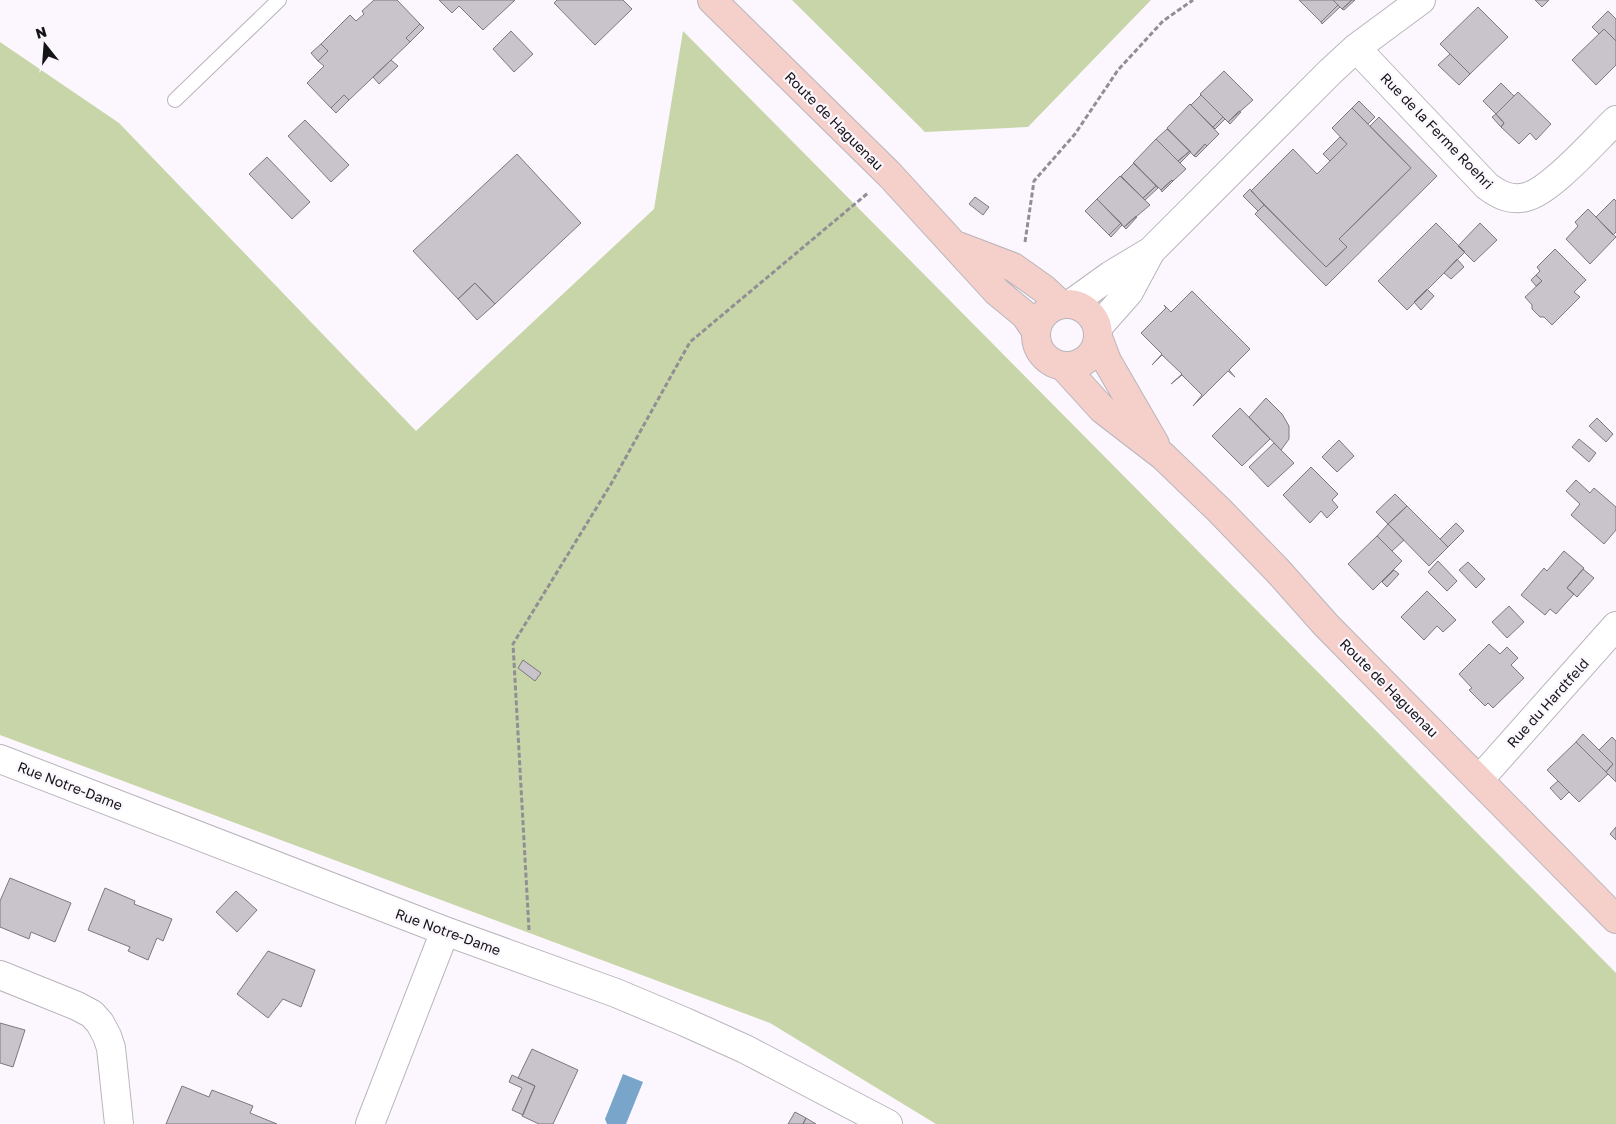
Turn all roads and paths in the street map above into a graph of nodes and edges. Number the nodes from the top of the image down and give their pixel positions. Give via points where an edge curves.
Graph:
1 (279, 0) edge
2 (712, 0) edge
3 (1193, 0) edge
4 (1421, 0) edge
5 (1356, 48) junction
6 (175, 100) dead end
7 (1616, 120) edge
8 (890, 175) junction
9 (953, 244) junction
10 (1151, 251) junction
11 (1013, 267) junction
12 (1066, 304) junction
13 (1036, 331) junction
14 (1099, 333) junction
15 (1063, 366) junction
16 (1163, 456) junction
17 (1616, 626) edge
18 (0, 758) edge
19 (1479, 780) junction
20 (1616, 919) edge
21 (445, 931) junction
22 (515, 956) junction
23 (0, 975) edge
24 (119, 1124) edge
25 (370, 1124) edge
26 (888, 1124) edge

1 - 6 lane
2 - 8 street, Route de Haguenau
3 - 11 path via 1163,21 1118,70 1075,134 1034,181 1025,244
4 - 5 street
5 - 7 street, Rue de la Ferme Roehri via 1487,186 1504,196 1526,198 1539,193
5 - 10 street
8 - 9 street, Route de Haguenau
8 - 22 path via 690,342 611,484 513,644 530,947
9 - 11 street, Route de Haguenau
9 - 13 street, Route de Haguenau via 997,292 1025,315
10 - 12 street
10 - 14 street via 1129,292
11 - 12 street, Route de Haguenau
12 - 13 street via 1048,310
12 - 14 street via 1084,308 1093,316
13 - 15 street via 1036,343 1042,354
14 - 15 street via 1095,351 1086,360 1075,366
14 - 16 street, Route de Haguenau via 1107,361
15 - 16 street, Route de Haguenau via 1102,409
16 - 19 street, Route de Haguenau
17 - 19 street, Rue du Hardtfeld
18 - 21 street, Rue Notre-Dame
19 - 20 street, Route de Haguenau
21 - 22 street, Rue Notre-Dame
21 - 25 street
22 - 26 street, Rue Notre-Dame via 693,1025
23 - 24 street via 77,1006 100,1023 111,1048

